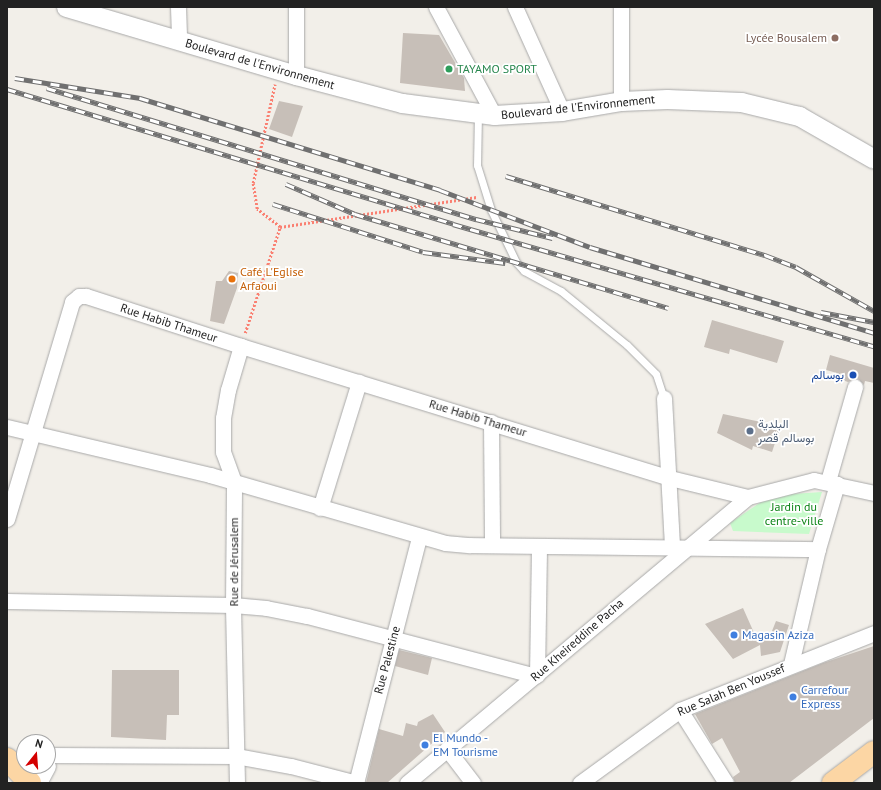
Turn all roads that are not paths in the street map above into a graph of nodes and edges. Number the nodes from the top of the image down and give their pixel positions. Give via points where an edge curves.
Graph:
1 (66, 7) edge
2 (178, 7) edge
3 (296, 7) edge
4 (436, 7) edge
5 (515, 7) edge
6 (621, 7) edge
7 (179, 40) junction
8 (296, 75) junction
9 (621, 101) junction
10 (562, 111) junction
11 (486, 115) junction
12 (874, 159) edge
13 (241, 346) junction
14 (359, 382) junction
15 (855, 387) dead end
16 (664, 398) joint
17 (491, 422) junction
18 (7, 428) edge
19 (31, 433) junction
20 (670, 478) junction
21 (234, 482) junction
22 (833, 482) junction
23 (874, 493) edge
24 (748, 497) junction
25 (320, 508) junction
26 (7, 519) edge
27 (419, 537) junction
28 (492, 545) junction
29 (539, 546) junction
30 (672, 547) junction
31 (689, 547) junction
32 (818, 549) junction
33 (7, 601) edge
34 (233, 605) junction
35 (874, 633) edge
36 (393, 638) junction
37 (791, 664) junction
38 (536, 675) junction
39 (680, 710) junction
40 (447, 749) junction
41 (874, 752) edge
42 (236, 756) junction
43 (13, 760) edge
44 (56, 760) edge
45 (874, 770) edge
46 (30, 783) edge
47 (237, 783) edge
48 (357, 783) edge
49 (406, 783) edge
50 (473, 783) edge
51 (580, 783) edge
52 (726, 783) edge
53 (833, 783) edge
54 (856, 783) edge

1 - 7 street, Boulevard de l'Environnement
2 - 7 street
3 - 8 street
4 - 11 street
5 - 10 street
6 - 9 street
7 - 8 street, Boulevard de l'Environnement
8 - 11 street, Boulevard de l'Environnement via 402,103
9 - 10 street, Boulevard de l'Environnement
9 - 12 street, Boulevard de l'Environnement via 707,99 771,108 805,119
10 - 11 street, Boulevard de l'Environnement
11 - 16 lane via 477,165 497,224 516,262 524,271 560,291 626,345 656,374
13 - 14 street, Rue Habib Thameur
13 - 19 street, Rue Habib Thameur via 86,296 79,296 72,302
13 - 21 street, Rue de Jérusalem via 223,418 223,452
14 - 17 street, Rue Habib Thameur
14 - 25 street
15 - 22 street
16 - 20 street
17 - 20 street, Rue Habib Thameur
17 - 28 street
18 - 19 street
19 - 21 street
19 - 26 street
20 - 24 street, Rue Habib Thameur
20 - 30 street
21 - 25 street
21 - 34 street, Rue de Jérusalem
22 - 23 street
22 - 24 street via 802,481
22 - 32 street
24 - 31 street, Rue Kheireddine Pacha
25 - 27 street
27 - 28 street via 446,543
27 - 36 street, Rue Palestine
28 - 29 street
29 - 30 street
29 - 38 street
30 - 31 street
31 - 32 street
31 - 38 street, Rue Kheireddine Pacha
32 - 37 street
33 - 34 street
34 - 36 street via 307,616
34 - 42 street, Rue de Jérusalem
35 - 37 street, Rue Salah Ben Youssef
36 - 38 street
36 - 48 street, Rue Palestine
37 - 39 street, Rue Salah Ben Youssef
38 - 40 street, Rue Kheireddine Pacha
39 - 51 street, Rue Salah Ben Youssef
39 - 52 street
40 - 49 street, Rue Kheireddine Pacha
40 - 50 street
41 - 53 main road
42 - 44 street
42 - 47 street, Rue de Jérusalem
42 - 48 street via 291,766
43 - 46 main road
45 - 54 main road

